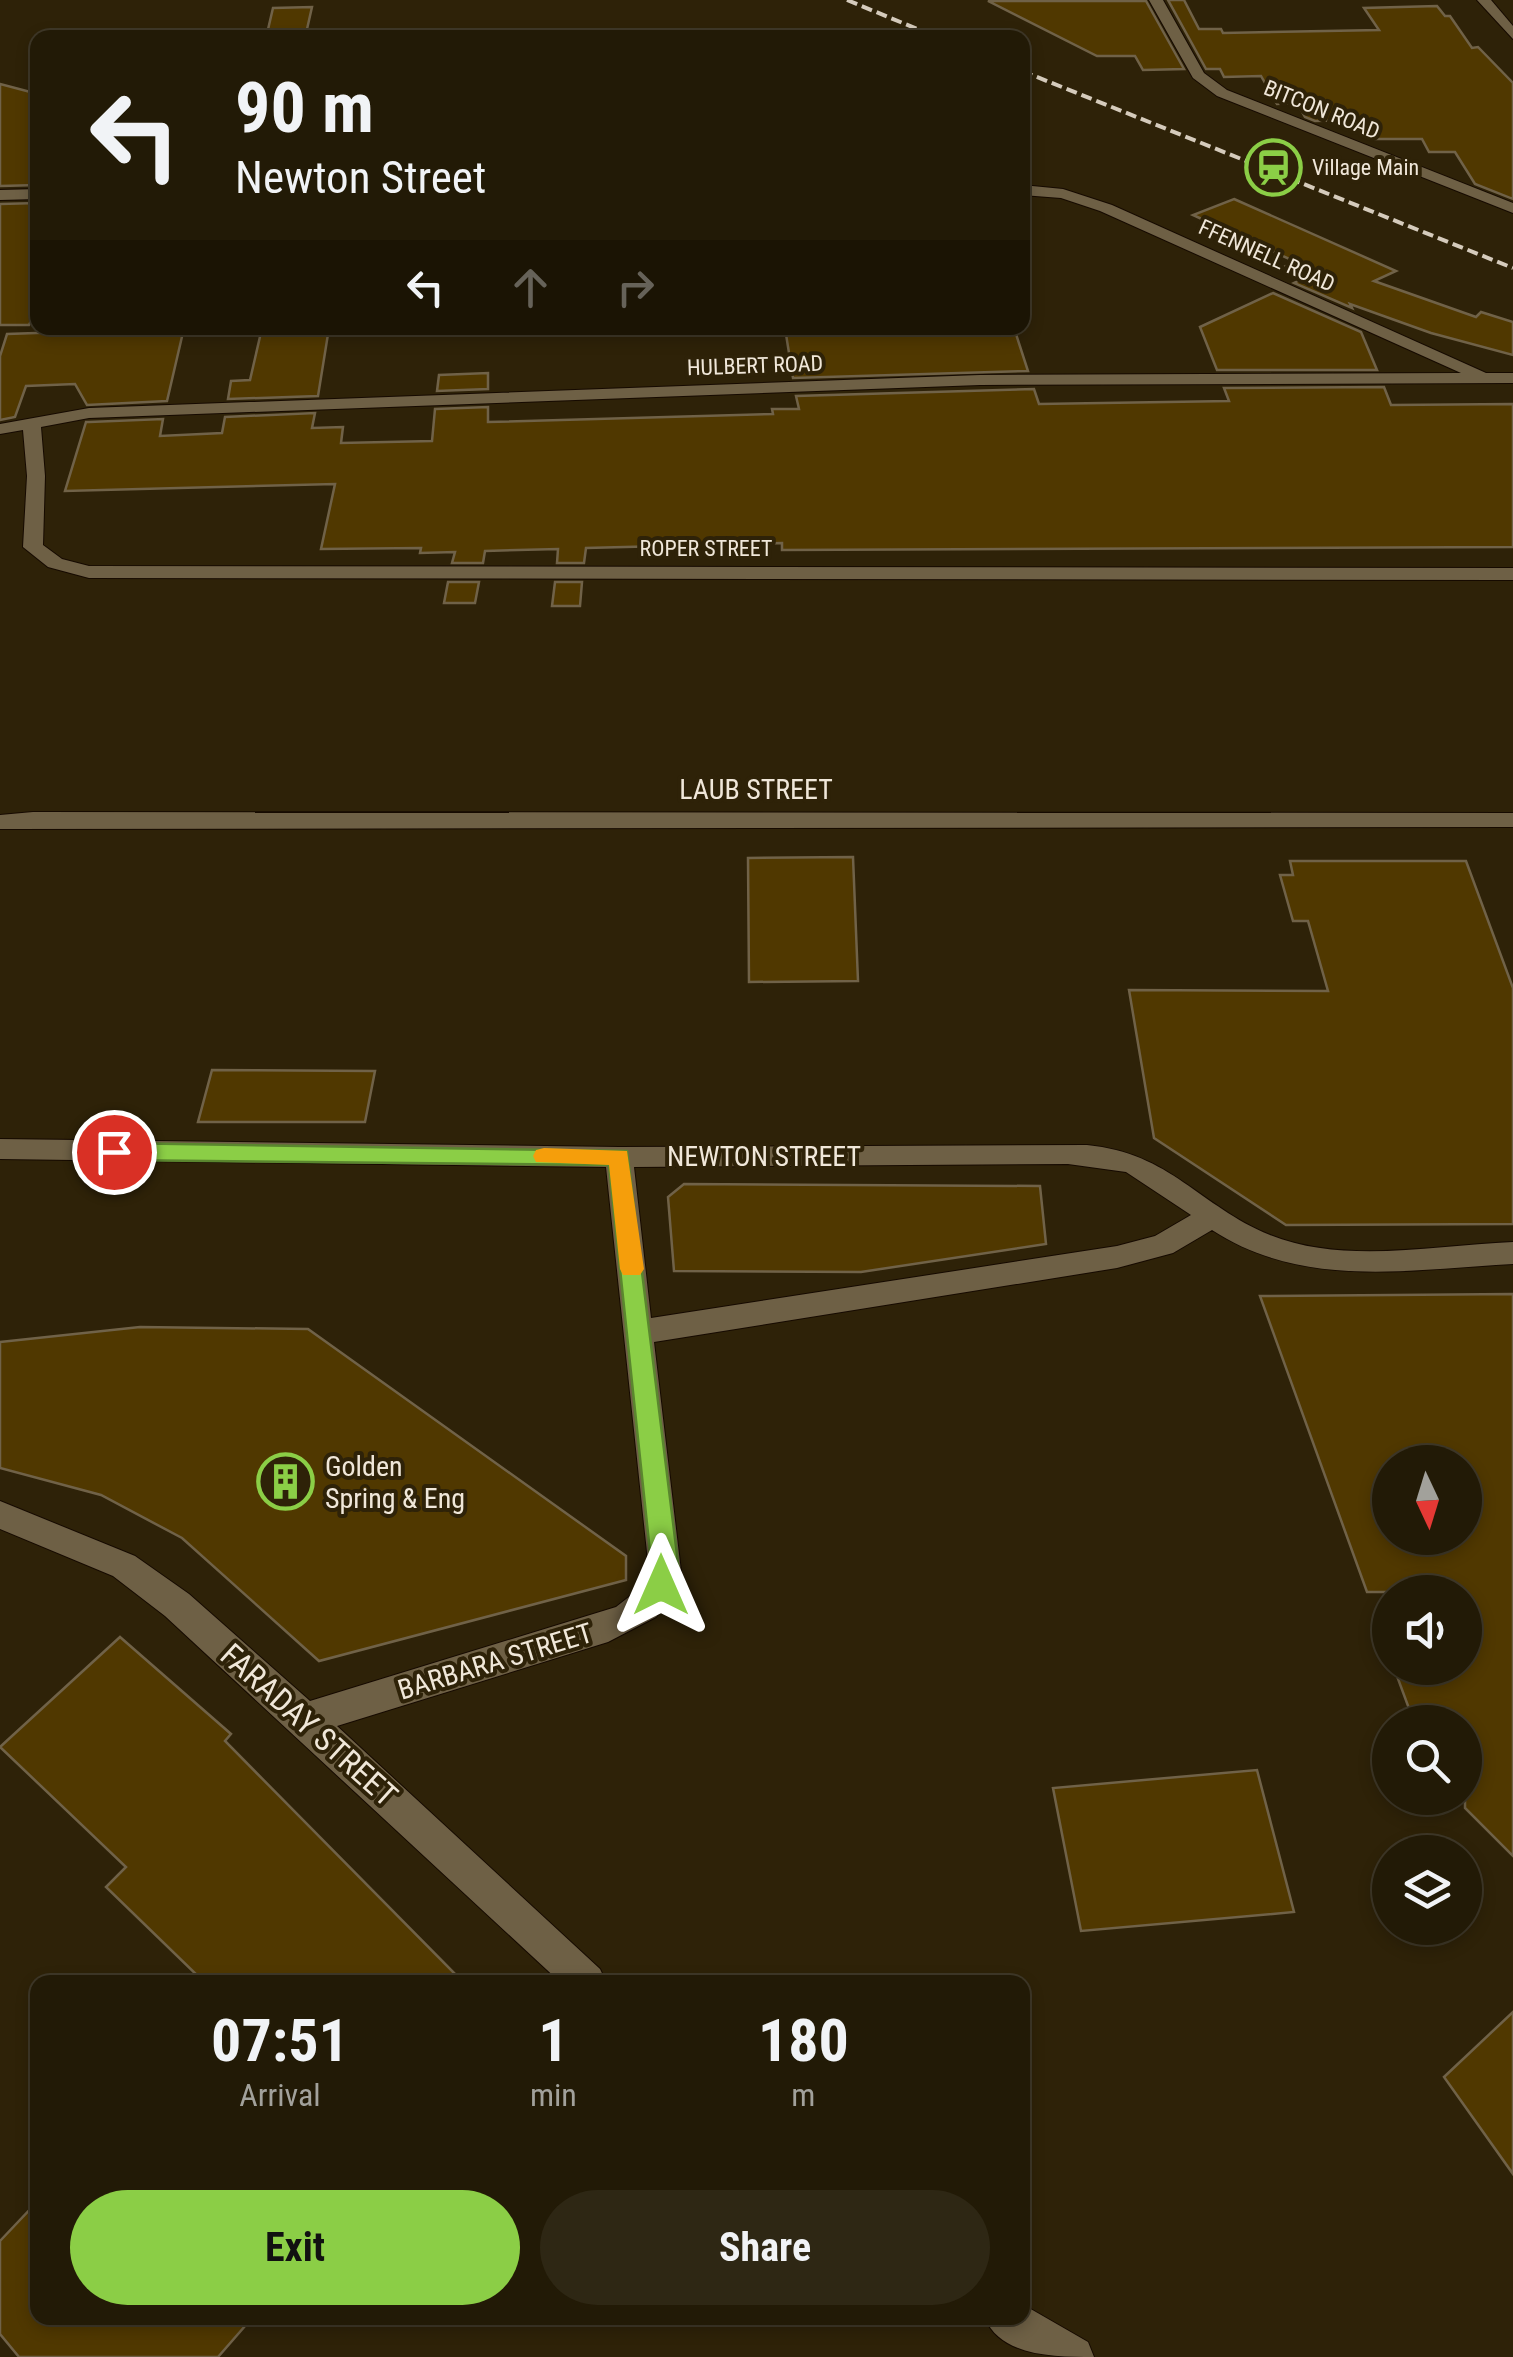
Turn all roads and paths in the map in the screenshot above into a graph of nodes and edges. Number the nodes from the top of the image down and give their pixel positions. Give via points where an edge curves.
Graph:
1 (1156, 0) edge
2 (1484, 0) edge
3 (1502, 0) edge
4 (1513, 12) edge
5 (1513, 35) edge
6 (1030, 191) edge
7 (30, 194) edge
8 (0, 195) edge
9 (1513, 208) edge
10 (1487, 378) junction
11 (1513, 378) edge
12 (31, 420) junction
13 (0, 429) edge
14 (1513, 574) edge
15 (1513, 820) edge
16 (0, 822) edge
17 (0, 1150) edge
18 (619, 1157) junction
19 (1211, 1217) junction
20 (1513, 1253) edge
21 (639, 1332) junction
22 (0, 1515) edge
23 (305, 1719) junction
24 (579, 1975) edge
25 (1018, 2325) edge
26 (1074, 2357) edge

1 - 9 street, BITCON ROAD via 1198,75 1222,93
2 - 5 street
3 - 4 street
6 - 10 street, FFENNELL ROAD via 1106,208
7 - 8 street
10 - 11 street, HULBERT ROAD
10 - 12 street, HULBERT ROAD via 980,380
12 - 13 street, HULBERT ROAD
12 - 14 street, ROPER STREET via 33,548 55,563 89,572
15 - 16 street, LAUB STREET
17 - 18 street, NEWTON STREET
18 - 19 street, NEWTON STREET via 1068,1154 1140,1167
18 - 21 street, BARBARA STREET
19 - 20 street, NEWTON STREET via 1260,1243 1336,1262
19 - 21 street via 1162,1245 1117,1257
21 - 23 street, BARBARA STREET via 665,1571 652,1602 608,1627
22 - 23 street, FARADAY STREET via 124,1566
23 - 24 street, FARADAY STREET
25 - 26 street

